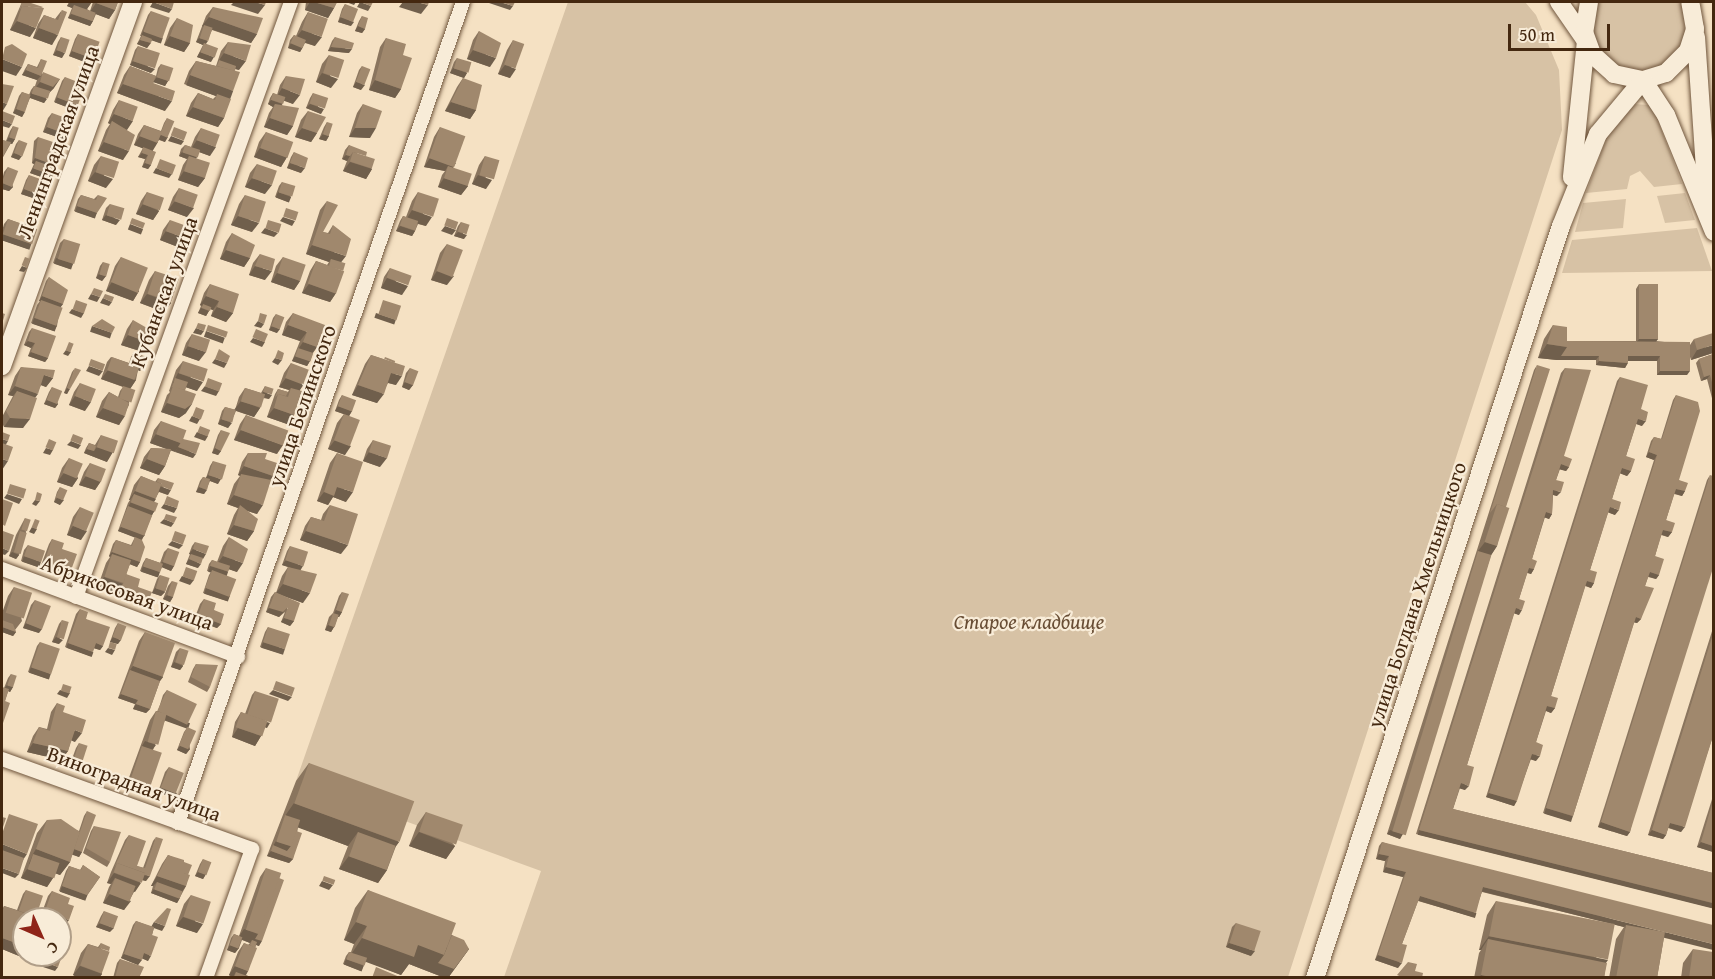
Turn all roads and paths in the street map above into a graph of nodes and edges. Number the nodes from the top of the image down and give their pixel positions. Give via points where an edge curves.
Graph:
1 (133, 2) edge
2 (291, 2) edge
3 (463, 2) edge
4 (1559, 2) edge
5 (1589, 2) edge
6 (1690, 2) edge
7 (1695, 28) junction
8 (1586, 41) junction
9 (1643, 80) junction
10 (1561, 226) junction
11 (1712, 226) edge
12 (2, 366) edge
13 (2, 569) edge
14 (76, 597) junction
15 (238, 657) junction
16 (2, 759) edge
17 (178, 823) junction
18 (206, 978) edge
19 (1315, 978) edge

1 - 12 main road, Ленинградская улица
2 - 14 street, Кубанская улица
3 - 15 street, улица Белинского
4 - 8 main road
5 - 8 main road, улица Богдана Хмельницкого
6 - 7 main road
7 - 9 main road via 1679,64
7 - 11 main road
8 - 9 main road via 1608,70
8 - 10 main road, улица Богдана Хмельницкого via 1582,118
9 - 10 main road, улица Богдана Хмельницкого via 1598,134
9 - 11 main road via 1666,116
10 - 19 main road, улица Богдана Хмельницкого
13 - 14 street, Абрикосовая улица
14 - 15 street, Абрикосовая улица
15 - 17 street, улица Белинского
16 - 17 street, Виноградная улица
17 - 18 street, Виноградная улица via 252,849

